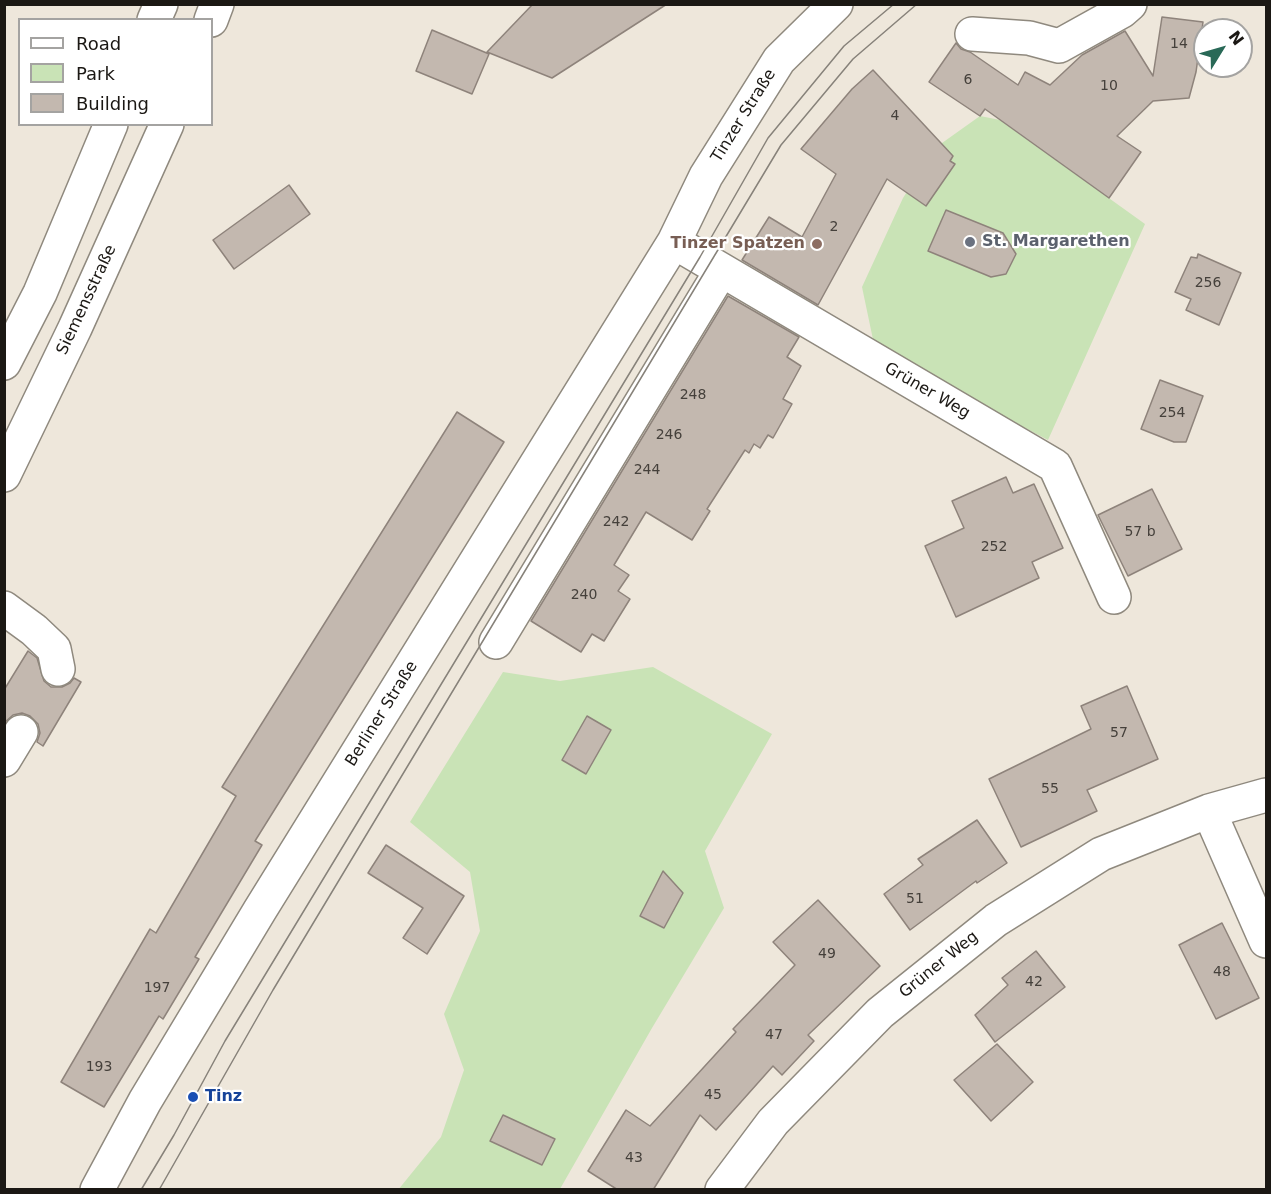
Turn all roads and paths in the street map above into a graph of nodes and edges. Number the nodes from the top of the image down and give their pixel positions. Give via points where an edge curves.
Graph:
1 (161, 4) edge
2 (836, 4) edge
3 (1130, 4) edge
4 (155, 18) edge
5 (972, 34) dead end
6 (110, 126) edge
7 (166, 126) edge
8 (674, 242) junction
9 (721, 271) junction
10 (4, 363) edge
11 (4, 475) edge
12 (1114, 597) dead end
13 (4, 608) edge
14 (496, 642) dead end
15 (58, 669) dead end
16 (21, 732) dead end
17 (4, 760) edge
18 (1266, 795) edge
19 (1209, 811) junction
20 (1266, 941) edge
21 (97, 1190) edge
22 (722, 1190) edge

1 - 4 street
2 - 8 street, Tinzer Straße via 779,60 706,176
3 - 5 street via 1059,46 1029,38
6 - 10 street via 40,293
7 - 11 street, Siemensstraße
8 - 9 street, Grüner Weg
8 - 21 street, Berliner Straße via 254,920 144,1101
9 - 12 street, Grüner Weg via 1055,466
9 - 14 street
13 - 15 street via 54,649
16 - 17 street
18 - 19 street, Grüner Weg
19 - 20 street
19 - 22 street, Grüner Weg via 1101,854 996,920 879,1013 773,1122

